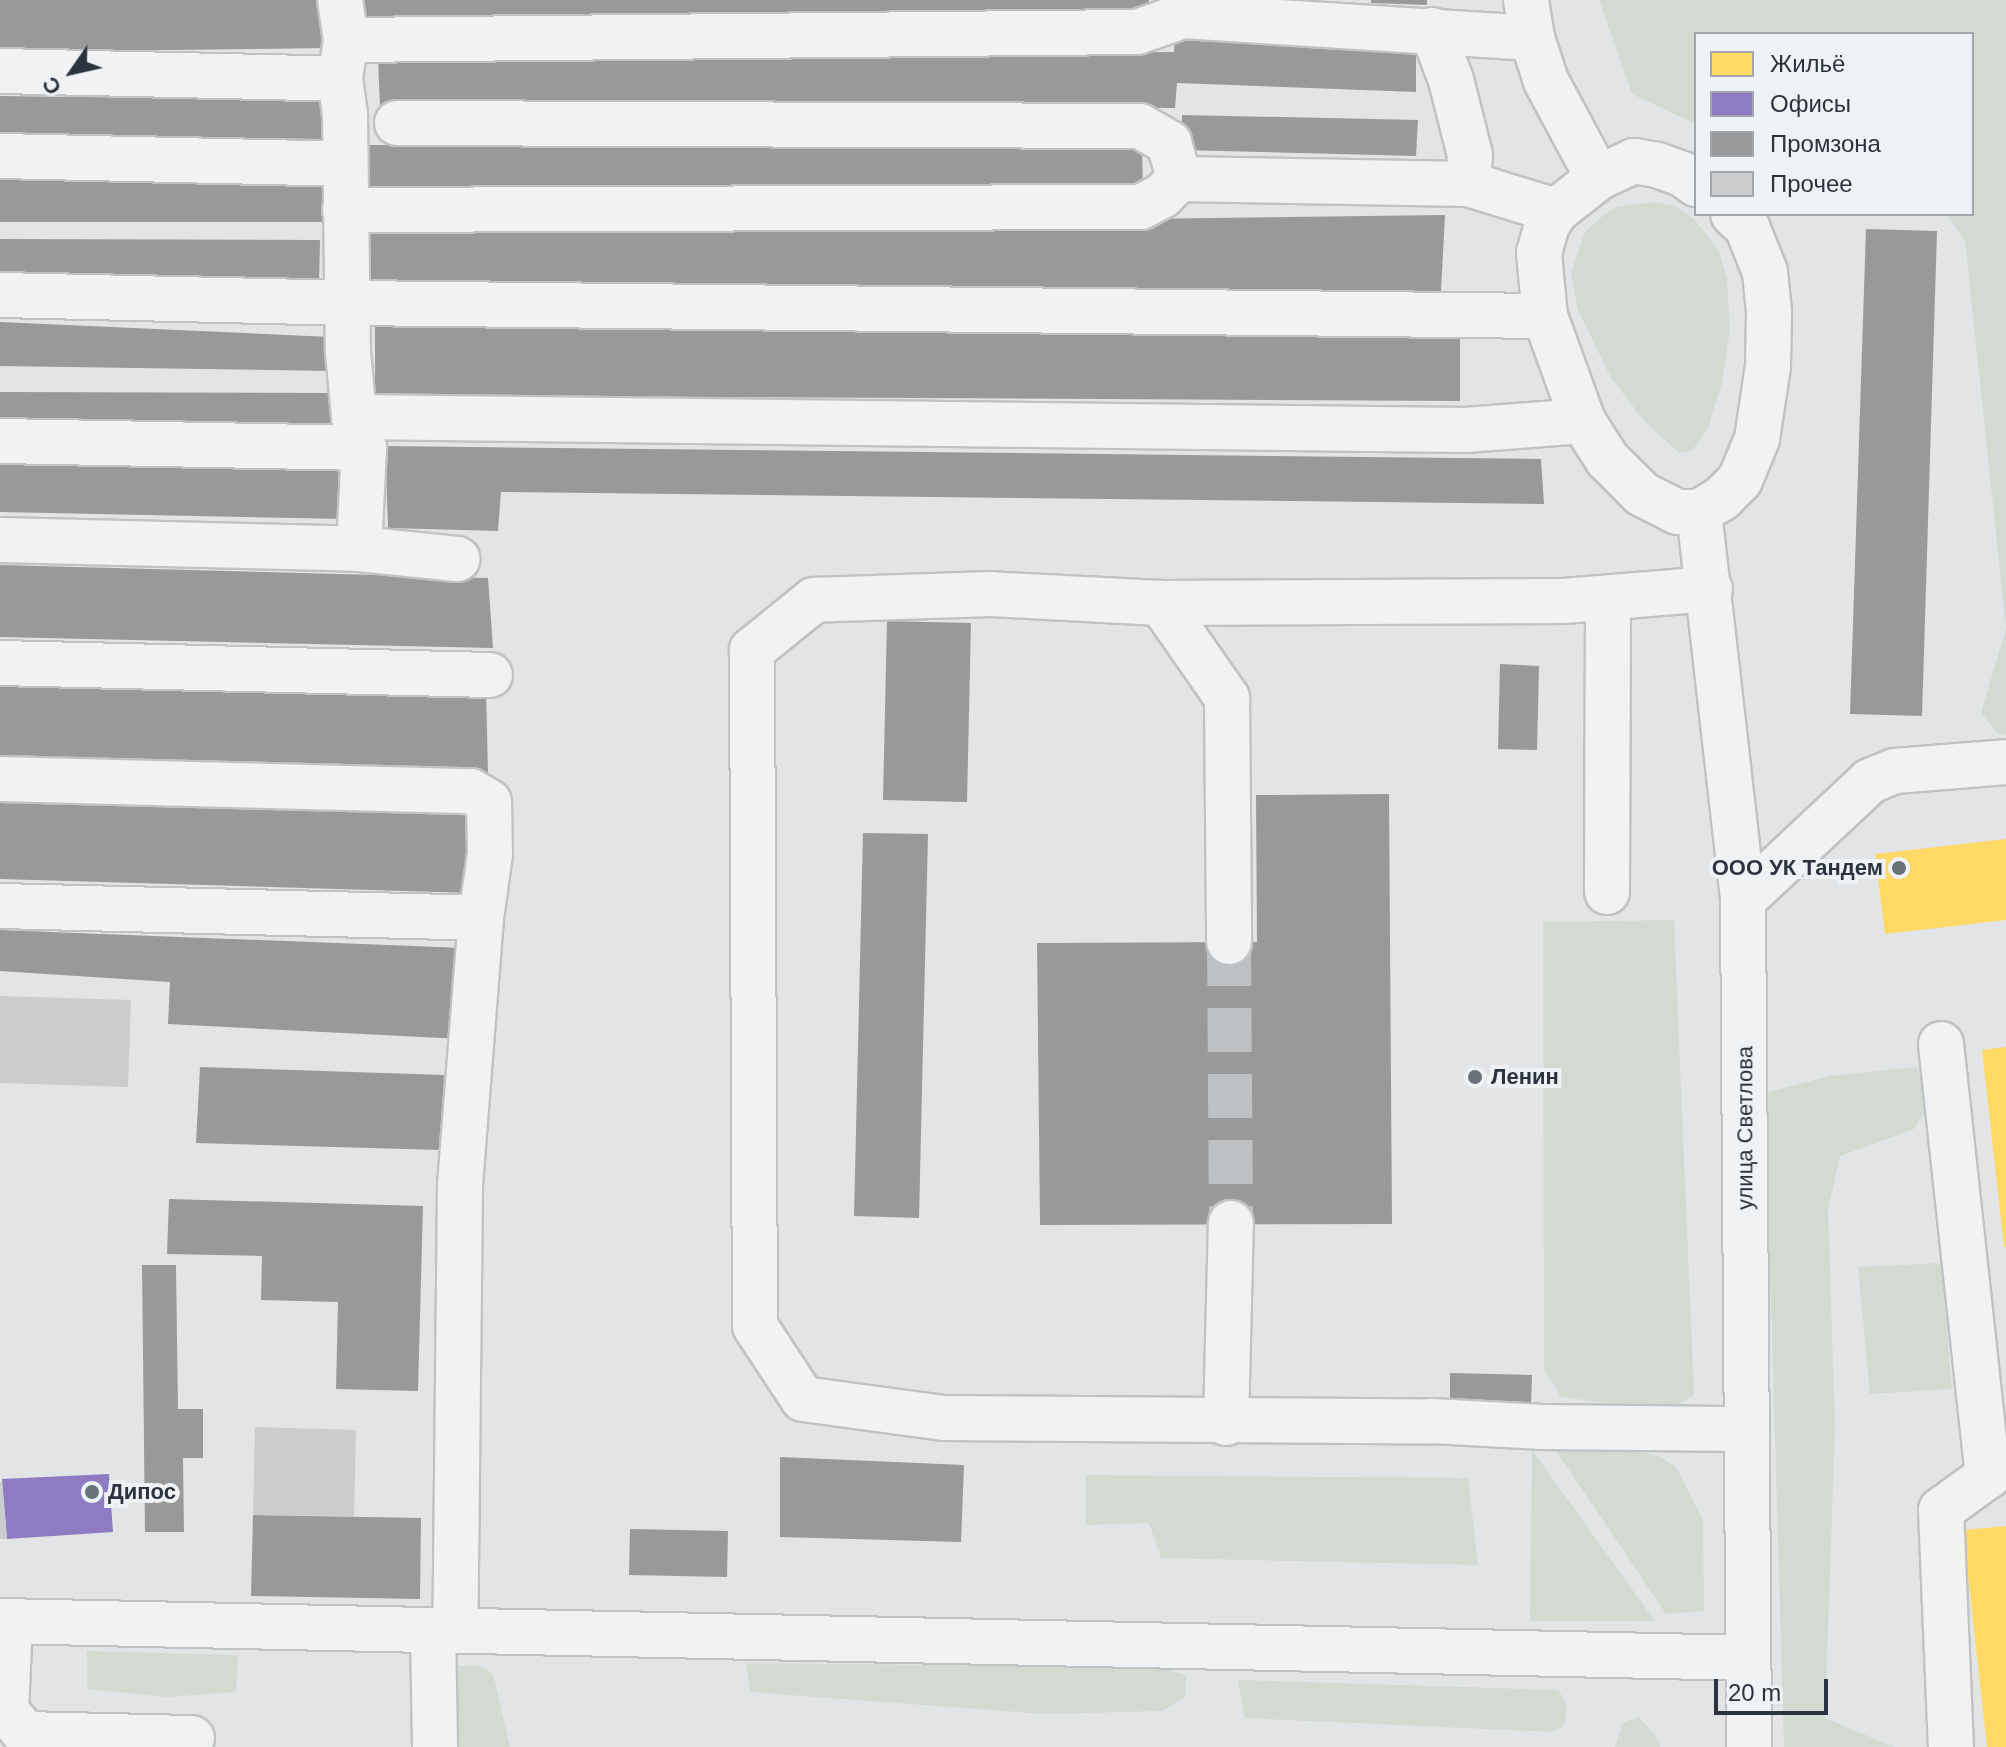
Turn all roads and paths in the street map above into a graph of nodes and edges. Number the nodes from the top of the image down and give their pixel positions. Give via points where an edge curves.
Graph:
1 (1529, 19) edge
2 (1432, 30) junction
3 (342, 39) edge
4 (0, 71) edge
5 (397, 123) dead end
6 (0, 156) edge
7 (343, 164) junction
8 (1598, 178) junction
9 (1179, 179) junction
10 (1694, 183) edge
11 (1468, 184) junction
12 (345, 210) junction
13 (1556, 211) junction
14 (1735, 216) edge
15 (0, 295) edge
16 (348, 303) junction
17 (1545, 316) junction
18 (1583, 421) junction
19 (359, 433) junction
20 (0, 441) edge
21 (1699, 512) junction
22 (0, 540) edge
23 (359, 549) junction
24 (457, 559) dead end
25 (1710, 589) junction
26 (1608, 599) junction
27 (1161, 603) junction
28 (0, 663) edge
29 (490, 675) dead end
30 (2006, 762) edge
31 (0, 779) edge
32 (1607, 892) dead end
33 (1743, 900) junction
34 (0, 906) edge
35 (481, 918) junction
36 (1229, 942) tunnel mouth
37 (1941, 1044) dead end
38 (1231, 1223) tunnel mouth
39 (1226, 1423) junction
40 (1746, 1429) junction
41 (1997, 1476) edge
42 (5, 1621) edge
43 (444, 1629) junction
44 (1748, 1658) junction
45 (192, 1738) dead end
46 (435, 1747) edge
47 (1749, 1747) edge
48 (1951, 1747) edge

1 - 2 street
1 - 8 street via 1546,81
2 - 3 street via 1183,16 1137,32
2 - 11 street via 1470,155
3 - 4 street
3 - 7 street
5 - 9 street via 1140,126 1169,143
6 - 7 street
7 - 12 street
8 - 10 street via 1634,161 1657,165
8 - 13 street
9 - 11 street
9 - 12 street via 1141,207
11 - 13 street
12 - 16 street
13 - 17 street via 1539,253
14 - 21 street via 1747,227 1765,272 1768,366 1757,439 1740,480
15 - 16 street
16 - 17 street
16 - 19 street
17 - 18 street
18 - 19 street via 1465,430
18 - 21 street via 1607,459 1642,494 1677,512
19 - 20 street
19 - 23 street
21 - 25 street, улица Светлова
22 - 23 street
23 - 24 street
25 - 26 street
25 - 33 street, улица Светлова
26 - 27 street
26 - 32 street
27 - 36 street via 1227,698
27 - 39 street via 991,594 814,600 752,650 755,1326 803,1399 944,1418
28 - 29 street
30 - 33 street via 1895,771 1870,781
31 - 35 street via 471,791 489,802 490,854
33 - 40 street, улица Светлова
34 - 35 street
35 - 43 street via 460,1187
37 - 41 street
38 - 39 street
39 - 40 street via 1431,1421
40 - 44 street, улица Светлова
41 - 48 street via 1941,1510
42 - 43 street
42 - 45 street via 6,1711 25,1734
43 - 44 street
43 - 46 street
44 - 47 street, улица Светлова

